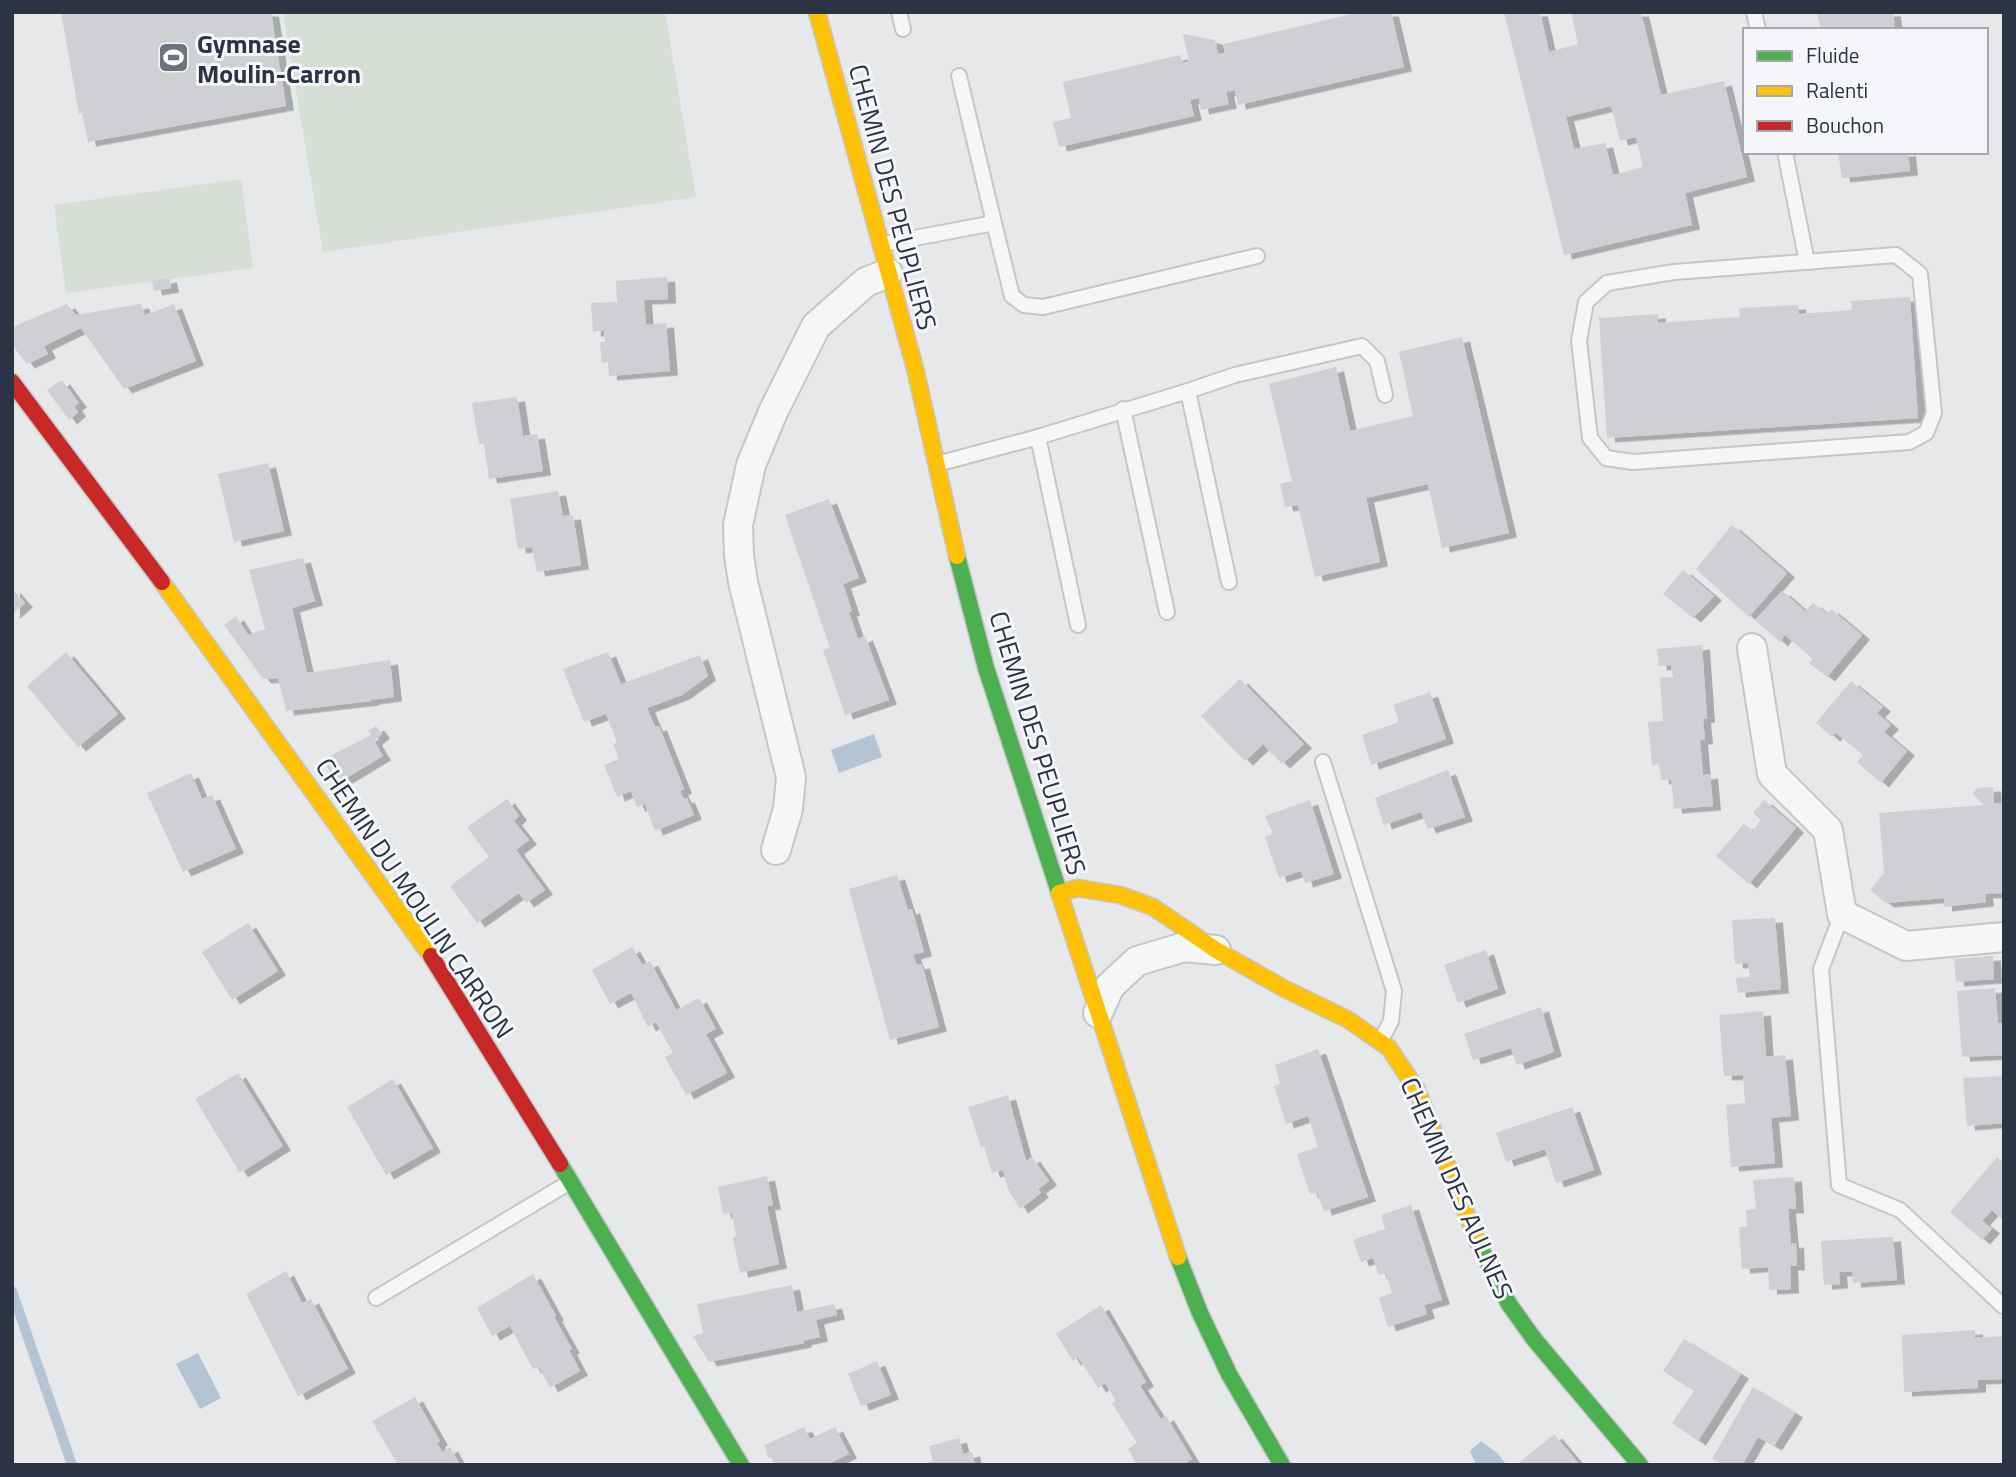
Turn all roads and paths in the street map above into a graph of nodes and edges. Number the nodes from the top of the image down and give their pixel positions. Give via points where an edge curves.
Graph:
1 (817, 12) edge
2 (899, 12) edge
3 (903, 29) dead end
4 (959, 76) dead end
5 (1785, 154) edge
6 (995, 223) junction
7 (881, 244) junction
8 (1257, 256) dead end
9 (1807, 262) junction
10 (888, 273) junction
11 (12, 382) edge
12 (1188, 391) junction
13 (1385, 395) dead end
14 (1123, 409) junction
15 (1038, 437) junction
16 (935, 465) junction
17 (1230, 582) dead end
18 (1167, 612) dead end
19 (1079, 625) dead end
20 (1752, 648) dead end
21 (1323, 762) dead end
22 (776, 850) dead end
23 (1059, 893) junction
24 (1842, 914) junction
25 (2004, 937) edge
26 (1216, 950) junction
27 (1098, 1013) junction
28 (1381, 1041) junction
29 (571, 1182) junction
30 (376, 1298) dead end
31 (2003, 1306) edge
32 (741, 1465) edge
33 (1282, 1465) edge
34 (1640, 1465) edge

1 - 7 street, CHEMIN DES PEUPLIERS
2 - 3 lane
4 - 6 lane
5 - 9 lane
6 - 7 lane
6 - 8 lane via 1012,296 1042,307
7 - 10 street, CHEMIN DES PEUPLIERS
9 - 9 lane via 1674,272 1607,283 1586,302 1579,341 1589,424 1591,438 1606,458 1633,462 1909,442 1926,433 1934,413 1920,274 1896,255
10 - 16 street, CHEMIN DES PEUPLIERS via 916,372
10 - 22 street via 866,282 816,326 751,465 738,525 743,582 791,777 788,809
11 - 29 street, CHEMIN DU MOULIN CARRON via 202,635 429,954
12 - 13 lane via 1235,375 1362,346 1377,361
12 - 14 lane
12 - 17 lane
14 - 15 lane
14 - 18 lane
15 - 16 lane
15 - 19 lane
16 - 23 street, CHEMIN DES PEUPLIERS via 986,668
20 - 24 street via 1772,774 1828,830
21 - 28 lane via 1394,991 1391,1021
23 - 26 street, CHEMIN DES AULNES via 1079,888 1131,899 1153,907
23 - 27 street, CHEMIN DES PEUPLIERS
24 - 25 street via 1906,946
24 - 31 lane via 1821,970 1839,1185 1900,1210
26 - 27 street, CHEMIN DES AULNES via 1184,947 1137,961 1110,986
26 - 28 street, CHEMIN DES AULNES
27 - 33 street, CHEMIN DES PEUPLIERS via 1200,1313
28 - 34 street, CHEMIN DES AULNES via 1417,1090 1474,1235 1509,1304
29 - 30 lane
29 - 32 street, CHEMIN DU MOULIN CARRON

